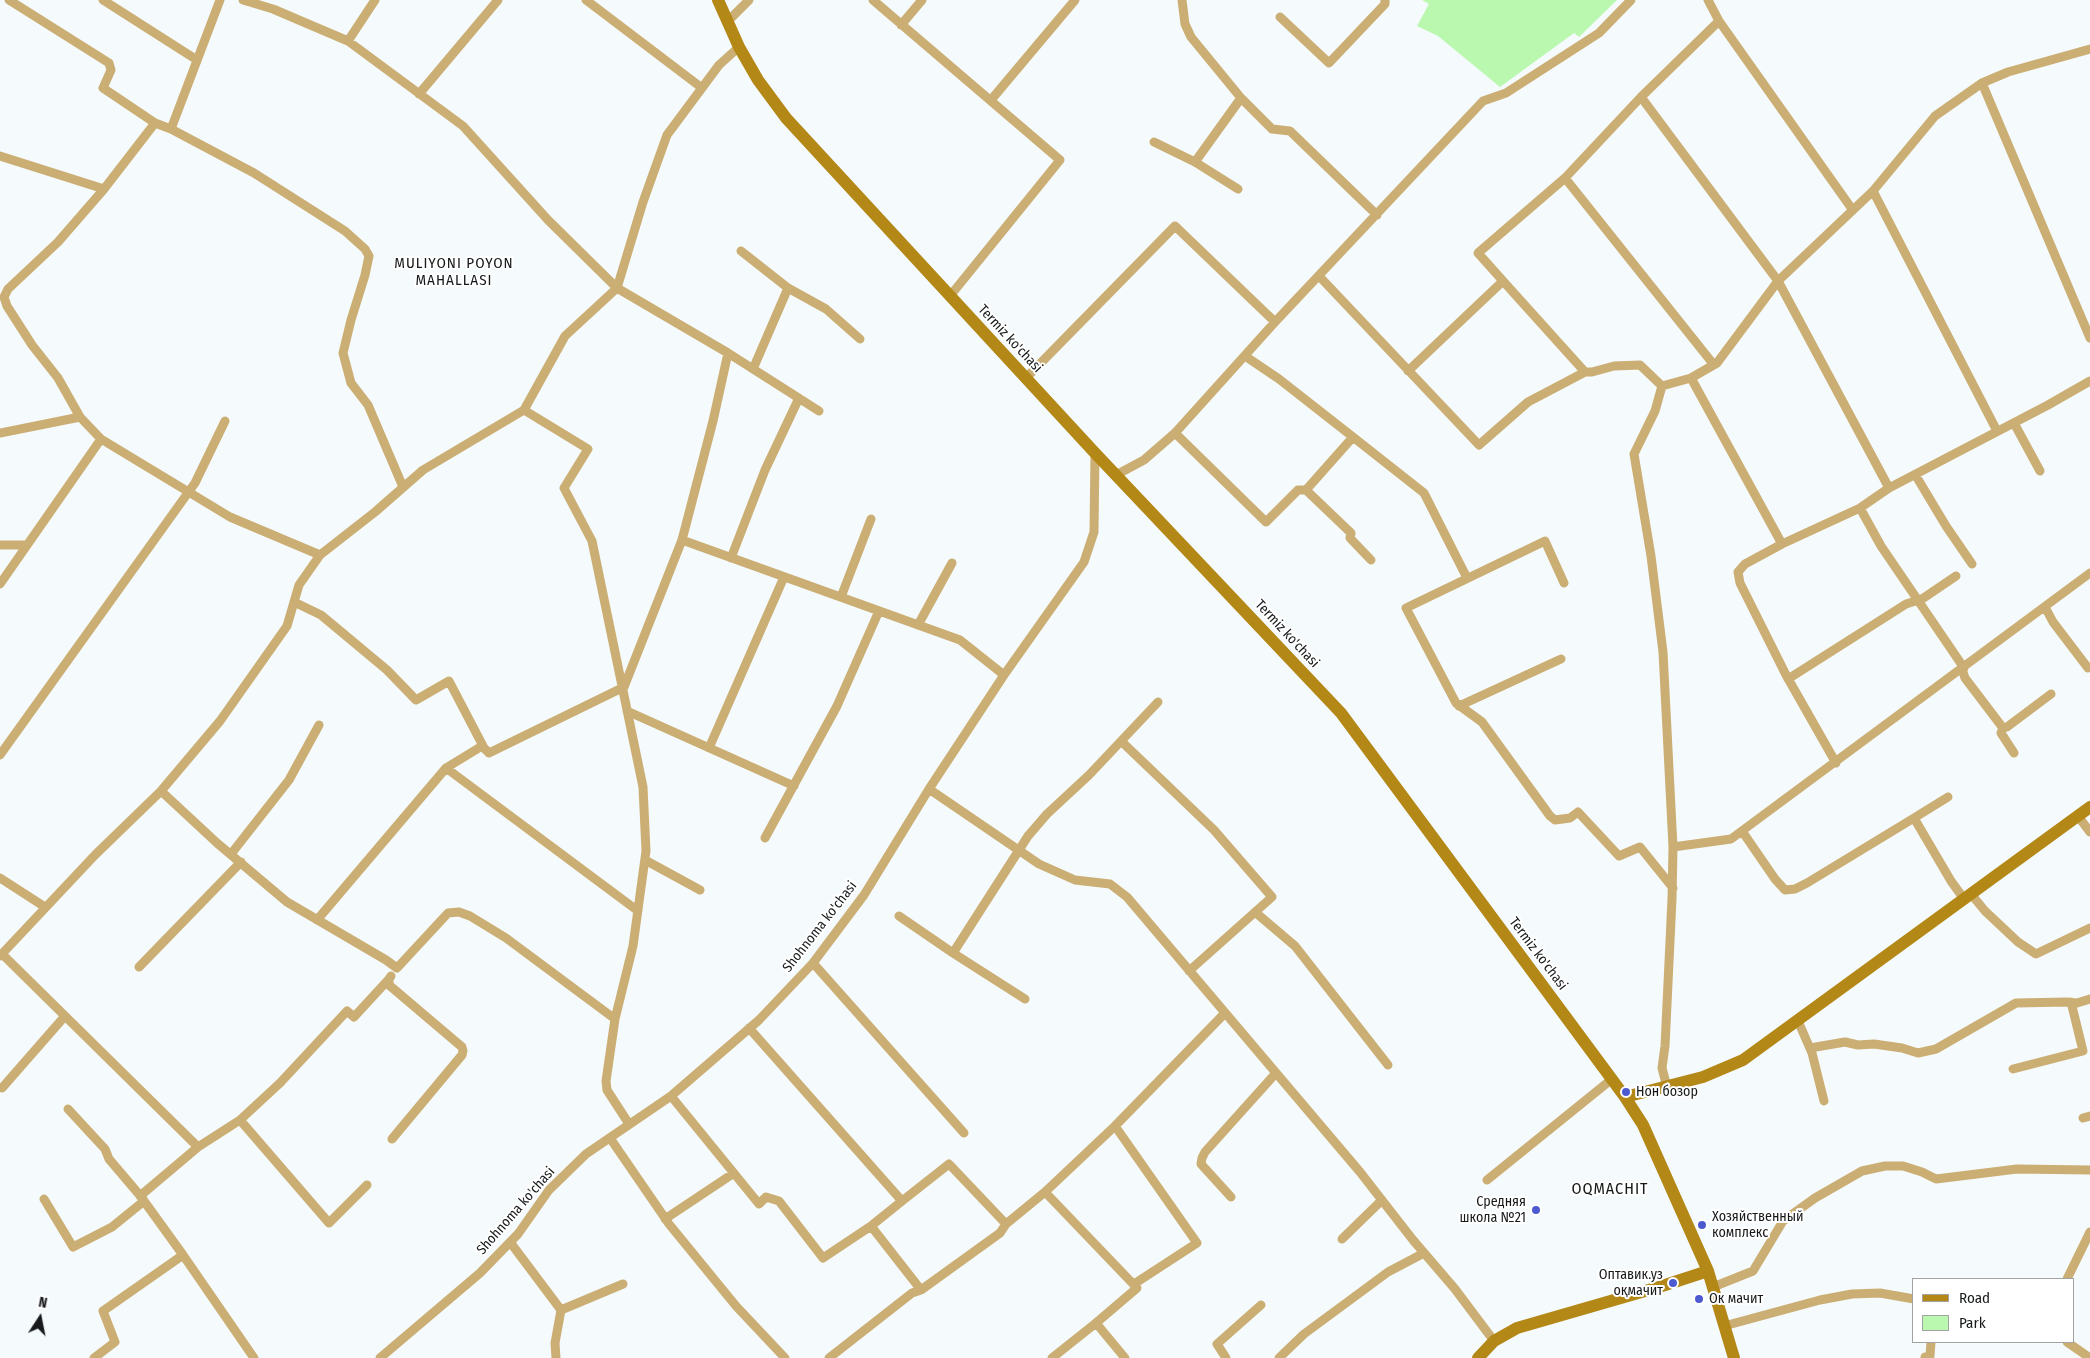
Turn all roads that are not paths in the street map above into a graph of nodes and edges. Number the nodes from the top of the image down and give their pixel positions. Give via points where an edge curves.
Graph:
1 (8, 0) edge
2 (103, 0) edge
3 (220, 0) edge
4 (243, 0) edge
5 (375, 0) edge
6 (498, 0) edge
7 (586, 0) edge
8 (718, 0) edge
9 (749, 0) edge
10 (873, 0) edge
11 (922, 0) edge
12 (1075, 0) edge
13 (1182, 0) edge
14 (1385, 0) edge
15 (1631, 0) edge
16 (1708, 0) edge
17 (1280, 17) dead end
18 (728, 21) junction
19 (1719, 21) junction
20 (901, 25) junction
21 (348, 41) junction
22 (740, 47) junction
23 (2090, 49) edge
24 (197, 60) junction
25 (1982, 83) junction
26 (702, 88) junction
27 (419, 94) junction
28 (1641, 97) junction
29 (1240, 98) junction
30 (991, 100) junction
31 (156, 123) junction
32 (171, 129) junction
33 (1154, 142) dead end
34 (0, 156) edge
35 (1195, 162) junction
36 (1565, 178) junction
37 (104, 189) junction
38 (1238, 189) dead end
39 (1873, 191) junction
40 (1852, 209) junction
41 (1377, 214) junction
42 (741, 251) dead end
43 (1319, 276) junction
44 (1778, 280) junction
45 (1503, 281) junction
46 (617, 288) junction
47 (788, 288) junction
48 (950, 296) junction
49 (1275, 322) junction
50 (2090, 338) edge
51 (860, 339) dead end
52 (728, 353) junction
53 (1244, 356) junction
54 (1714, 365) junction
55 (753, 369) junction
56 (1408, 371) junction
57 (1585, 372) junction
58 (1026, 378) junction
59 (1691, 378) junction
60 (2090, 381) edge
61 (1662, 386) junction
62 (799, 398) junction
63 (524, 410) junction
64 (819, 410) dead end
65 (80, 417) junction
66 (225, 421) dead end
67 (2014, 423) junction
68 (1997, 431) junction
69 (0, 432) edge
70 (1175, 433) junction
71 (1353, 436) junction
72 (101, 439) junction
73 (1095, 453) junction
74 (2040, 471) dead end
75 (1116, 475) junction
76 (1916, 476) junction
77 (403, 487) junction
78 (1889, 488) junction
79 (1306, 490) junction
80 (188, 493) junction
81 (1860, 508) junction
82 (871, 519) dead end
83 (682, 540) junction
84 (1782, 544) junction
85 (0, 545) edge
86 (27, 546) junction
87 (320, 555) junction
88 (731, 558) junction
89 (1372, 560) dead end
90 (952, 563) dead end
91 (1972, 564) dead end
92 (2090, 574) edge
93 (1956, 576) dead end
94 (784, 577) junction
95 (1468, 578) junction
96 (1564, 583) dead end
97 (0, 584) edge
98 (841, 597) junction
99 (1917, 600) junction
100 (294, 602) junction
101 (2045, 608) junction
102 (879, 611) junction
103 (918, 625) junction
104 (1561, 659) dead end
105 (2088, 668) dead end
106 (1963, 669) junction
107 (1004, 675) junction
108 (1788, 679) junction
109 (624, 687) junction
110 (2051, 694) dead end
111 (1158, 702) dead end
112 (1459, 706) junction
113 (627, 711) junction
114 (319, 725) dead end
115 (2003, 728) junction
116 (1121, 741) junction
117 (483, 746) junction
118 (710, 748) junction
119 (2014, 753) dead end
120 (0, 755) edge
121 (1836, 763) junction
122 (446, 768) junction
123 (794, 786) junction
124 (929, 789) junction
125 (161, 791) junction
126 (1948, 797) dead end
127 (2090, 807) edge
128 (2078, 816) junction
129 (1914, 818) junction
130 (1742, 831) junction
131 (2090, 832) edge
132 (766, 838) dead end
133 (1673, 847) junction
134 (1018, 851) junction
135 (230, 854) junction
136 (644, 860) junction
137 (240, 862) junction
138 (0, 878) edge
139 (1672, 888) junction
140 (700, 890) dead end
141 (1968, 896) junction
142 (45, 907) junction
143 (638, 910) junction
144 (1255, 912) junction
145 (899, 916) dead end
146 (317, 920) junction
147 (2090, 928) edge
148 (953, 953) junction
149 (1, 955) edge
150 (813, 963) junction
151 (139, 967) dead end
152 (397, 968) junction
153 (1189, 971) junction
154 (389, 979) junction
155 (1025, 999) dead end
156 (2090, 999) edge
157 (2071, 1002) junction
158 (1225, 1013) junction
159 (65, 1016) junction
160 (615, 1018) junction
161 (1798, 1021) junction
162 (749, 1028) junction
163 (1810, 1048) junction
164 (1388, 1065) dead end
165 (2013, 1069) dead end
166 (1276, 1073) junction
167 (1612, 1078) junction
168 (1667, 1086) junction
169 (2, 1088) dead end
170 (671, 1096) junction
171 (1625, 1097) junction
172 (1824, 1101) dead end
173 (68, 1109) dead end
174 (240, 1120) junction
175 (629, 1124) junction
176 (1115, 1126) junction
177 (964, 1133) dead end
178 (610, 1138) junction
179 (392, 1139) dead end
180 (198, 1147) junction
181 (2090, 1170) edge
182 (734, 1173) junction
183 (1487, 1180) dead end
184 (367, 1185) dead end
185 (1044, 1192) junction
186 (1230, 1197) dead end
187 (142, 1198) junction
188 (44, 1199) dead end
189 (1382, 1200) junction
190 (902, 1201) junction
191 (666, 1219) junction
192 (1006, 1224) junction
193 (871, 1226) junction
194 (2090, 1232) edge
195 (1342, 1239) dead end
196 (510, 1242) junction
197 (1424, 1253) junction
198 (183, 1255) junction
199 (1708, 1271) junction
200 (2067, 1278) edge
201 (623, 1284) dead end
202 (1134, 1284) junction
203 (1713, 1287) junction
204 (921, 1290) junction
205 (1912, 1299) edge
206 (1261, 1305) dead end
207 (561, 1310) junction
208 (1096, 1323) junction
209 (1724, 1326) junction
210 (1494, 1341) junction
211 (1931, 1343) edge
212 (2069, 1343) edge
213 (2080, 1351) junction
214 (1925, 1357) edge
215 (94, 1358) edge
216 (254, 1358) edge
217 (380, 1358) edge
218 (556, 1358) edge
219 (785, 1358) edge
220 (829, 1358) edge
221 (1052, 1358) edge
222 (1125, 1358) edge
223 (1226, 1358) edge
224 (1279, 1358) edge
225 (1478, 1358) edge
226 (1734, 1358) edge
227 (2071, 1358) edge
228 (2090, 1358) edge

1 - 31 street via 109,63 111,70 103,88
2 - 24 street
3 - 24 street
4 - 21 street via 273,9
5 - 21 street
6 - 27 street
7 - 26 street
8 - 18 main road, Termiz ko'chasi
9 - 18 street
10 - 20 street
11 - 20 street
12 - 30 street
13 - 29 street via 1185,24 1191,37
14 - 17 street via 1385,4 1330,63
15 - 41 street via 1599,32 1506,93 1483,101
16 - 19 street
18 - 22 main road, Termiz ko'chasi
19 - 28 street
19 - 40 street
20 - 30 street
21 - 27 street
22 - 26 street via 719,65
22 - 48 main road, Termiz ko'chasi via 758,80 786,118
23 - 25 street via 2008,72
24 - 32 street
25 - 39 street via 1935,116
25 - 50 street
26 - 46 street via 667,135
27 - 46 street via 463,126 548,220
28 - 36 street
28 - 44 street
29 - 35 street
29 - 41 street via 1272,129 1290,131
30 - 48 street via 1060,160
31 - 32 street
31 - 37 street
32 - 77 street via 254,173 346,231 369,256 343,352 351,382 368,404
33 - 35 street
34 - 37 street
35 - 38 street
36 - 45 street via 1478,253
36 - 54 street
37 - 65 street via 58,242 8,289 4,297
39 - 40 street
39 - 68 street
40 - 44 street
41 - 43 street
42 - 47 street
43 - 49 street
43 - 56 street
44 - 54 street
44 - 78 street
45 - 56 street
45 - 57 street
46 - 52 street
46 - 63 street via 565,336
47 - 51 street via 826,308
47 - 55 street
48 - 58 main road, Termiz ko'chasi
49 - 53 street
49 - 58 street via 1174,226
52 - 55 street
52 - 83 street via 714,421
53 - 70 street
53 - 71 street via 1279,378
54 - 59 street
55 - 62 street
56 - 57 street via 1479,445 1528,402
57 - 61 street via 1640,365
58 - 73 main road, Termiz ko'chasi
59 - 61 street
59 - 84 street
60 - 67 street
61 - 133 street via 1655,411 1634,454 1663,652
62 - 64 street
62 - 88 street via 765,470
63 - 77 street via 423,470
63 - 109 street via 588,448 564,488 592,541
65 - 69 street
65 - 72 street
66 - 80 street
67 - 68 street
67 - 74 street
68 - 76 street
70 - 75 street via 1144,460
70 - 79 street via 1266,522 1298,490
71 - 79 street
71 - 95 street via 1424,493
72 - 80 street
72 - 86 street
73 - 75 main road, Termiz ko'chasi
73 - 107 street, Shohnoma ko'chasi via 1094,532 1084,562
75 - 167 main road, Termiz ko'chasi via 1341,713
76 - 78 street
76 - 91 street
77 - 87 street
78 - 81 street
79 - 89 street via 1351,533 1350,538
80 - 87 street via 230,517
80 - 120 street
81 - 84 street
81 - 99 street
82 - 98 street
83 - 88 street
83 - 109 street
84 - 108 street via 1745,564 1738,572 1740,583
85 - 86 street
86 - 97 street
87 - 100 street via 299,585
88 - 94 street
90 - 103 street
92 - 101 street
93 - 99 street
94 - 98 street
94 - 118 street
95 - 96 street via 1545,541
95 - 112 street via 1406,608
98 - 102 street
99 - 106 street
99 - 108 street
100 - 117 street via 321,615 416,700 449,681
100 - 125 street via 287,626 274,646 220,721
101 - 105 street
101 - 106 street
102 - 103 street
102 - 123 street via 837,706
103 - 107 street via 960,640
104 - 112 street
106 - 115 street via 1965,678
106 - 121 street
107 - 124 street, Shohnoma ko'chasi
108 - 121 street
109 - 113 street
109 - 117 street via 489,752
110 - 115 street
111 - 116 street
112 - 139 street via 1482,722 1550,816 1556,820 1570,818 1578,812 1619,856 1640,847
113 - 118 street
113 - 136 street via 643,787
114 - 135 street via 289,780
115 - 119 street via 2001,733
116 - 134 street via 1047,814
116 - 144 street via 1214,830 1269,892 1272,897
117 - 122 street
118 - 123 street
121 - 130 street
122 - 143 street
122 - 146 street
123 - 132 street
124 - 134 street
124 - 150 street, Shohnoma ko'chasi via 864,895
125 - 135 street
125 - 142 street
126 - 129 street
127 - 128 main road
128 - 131 street
128 - 141 main road
129 - 130 street via 1807,883 1785,890
129 - 141 street via 1951,882
130 - 133 street via 1731,839
133 - 139 street
134 - 148 street
134 - 153 street via 1075,880 1110,884 1127,897
135 - 137 street
136 - 140 street
136 - 143 street
137 - 146 street via 287,902
137 - 151 street
138 - 142 street
139 - 168 street via 1662,1068
141 - 147 street via 2018,942 2036,954
141 - 161 main road
142 - 149 street
143 - 160 street via 633,946
144 - 153 street
144 - 164 street via 1295,946
145 - 148 street
146 - 152 street
148 - 155 street
149 - 159 street
150 - 162 street, Shohnoma ko'chasi
150 - 177 street
152 - 154 street
152 - 160 street via 448,913 459,912 506,938
153 - 158 street
154 - 174 street via 354,1017 347,1011 280,1083
154 - 179 street via 389,985 463,1051
156 - 157 street
157 - 163 street via 2016,1003 1936,1050 1918,1053 1902,1048 1846,1042
157 - 165 street via 2083,1051
158 - 166 street
158 - 176 street
159 - 169 street
159 - 180 street
160 - 175 street via 607,1090
161 - 163 street
161 - 168 main road via 1743,1060 1703,1077
162 - 170 street, Shohnoma ko'chasi
162 - 190 street
163 - 172 street
166 - 186 street via 1202,1158 1201,1164
166 - 189 street
167 - 171 main road, Termiz ko'chasi
167 - 183 street
168 - 171 main road
170 - 175 street, Shohnoma ko'chasi
170 - 182 street
171 - 199 main road, Termiz ko'chasi via 1643,1126
173 - 187 street via 105,1149 109,1159
174 - 180 street
174 - 184 street via 329,1223
175 - 178 street, Shohnoma ko'chasi
176 - 185 street
176 - 202 street via 1197,1243
178 - 191 street
178 - 196 street, Shohnoma ko'chasi via 586,1154 549,1190
180 - 187 street
181 - 203 street via 2017,1169 1936,1179 1903,1166 1885,1166 1862,1172 1815,1198 1783,1221 1753,1271
182 - 191 street
182 - 193 street via 758,1204 766,1198 779,1201 823,1258
185 - 192 street
185 - 202 street
187 - 188 street via 112,1227 73,1247
187 - 198 street
189 - 195 street
189 - 197 street
190 - 192 street via 949,1164
190 - 193 street
191 - 219 street via 736,1306
192 - 204 street via 1000,1233
193 - 204 street
194 - 200 street
196 - 207 street
196 - 217 street, Shohnoma ko'chasi via 480,1273
197 - 210 street
197 - 224 street via 1388,1272 1304,1334
198 - 215 street via 103,1311 115,1342
198 - 216 street
199 - 203 main road, Termiz ko'chasi
199 - 210 main road via 1518,1328
201 - 207 street
202 - 208 street via 1137,1288
203 - 209 main road, Termiz ko'chasi
204 - 220 street via 912,1293
205 - 209 street via 1880,1293 1852,1294
206 - 223 street via 1217,1344
207 - 218 street via 555,1343
208 - 221 street
208 - 222 street
209 - 226 main road, Termiz ko'chasi
210 - 225 main road
211 - 214 street via 1930,1356
212 - 213 street
213 - 227 street
213 - 228 street

